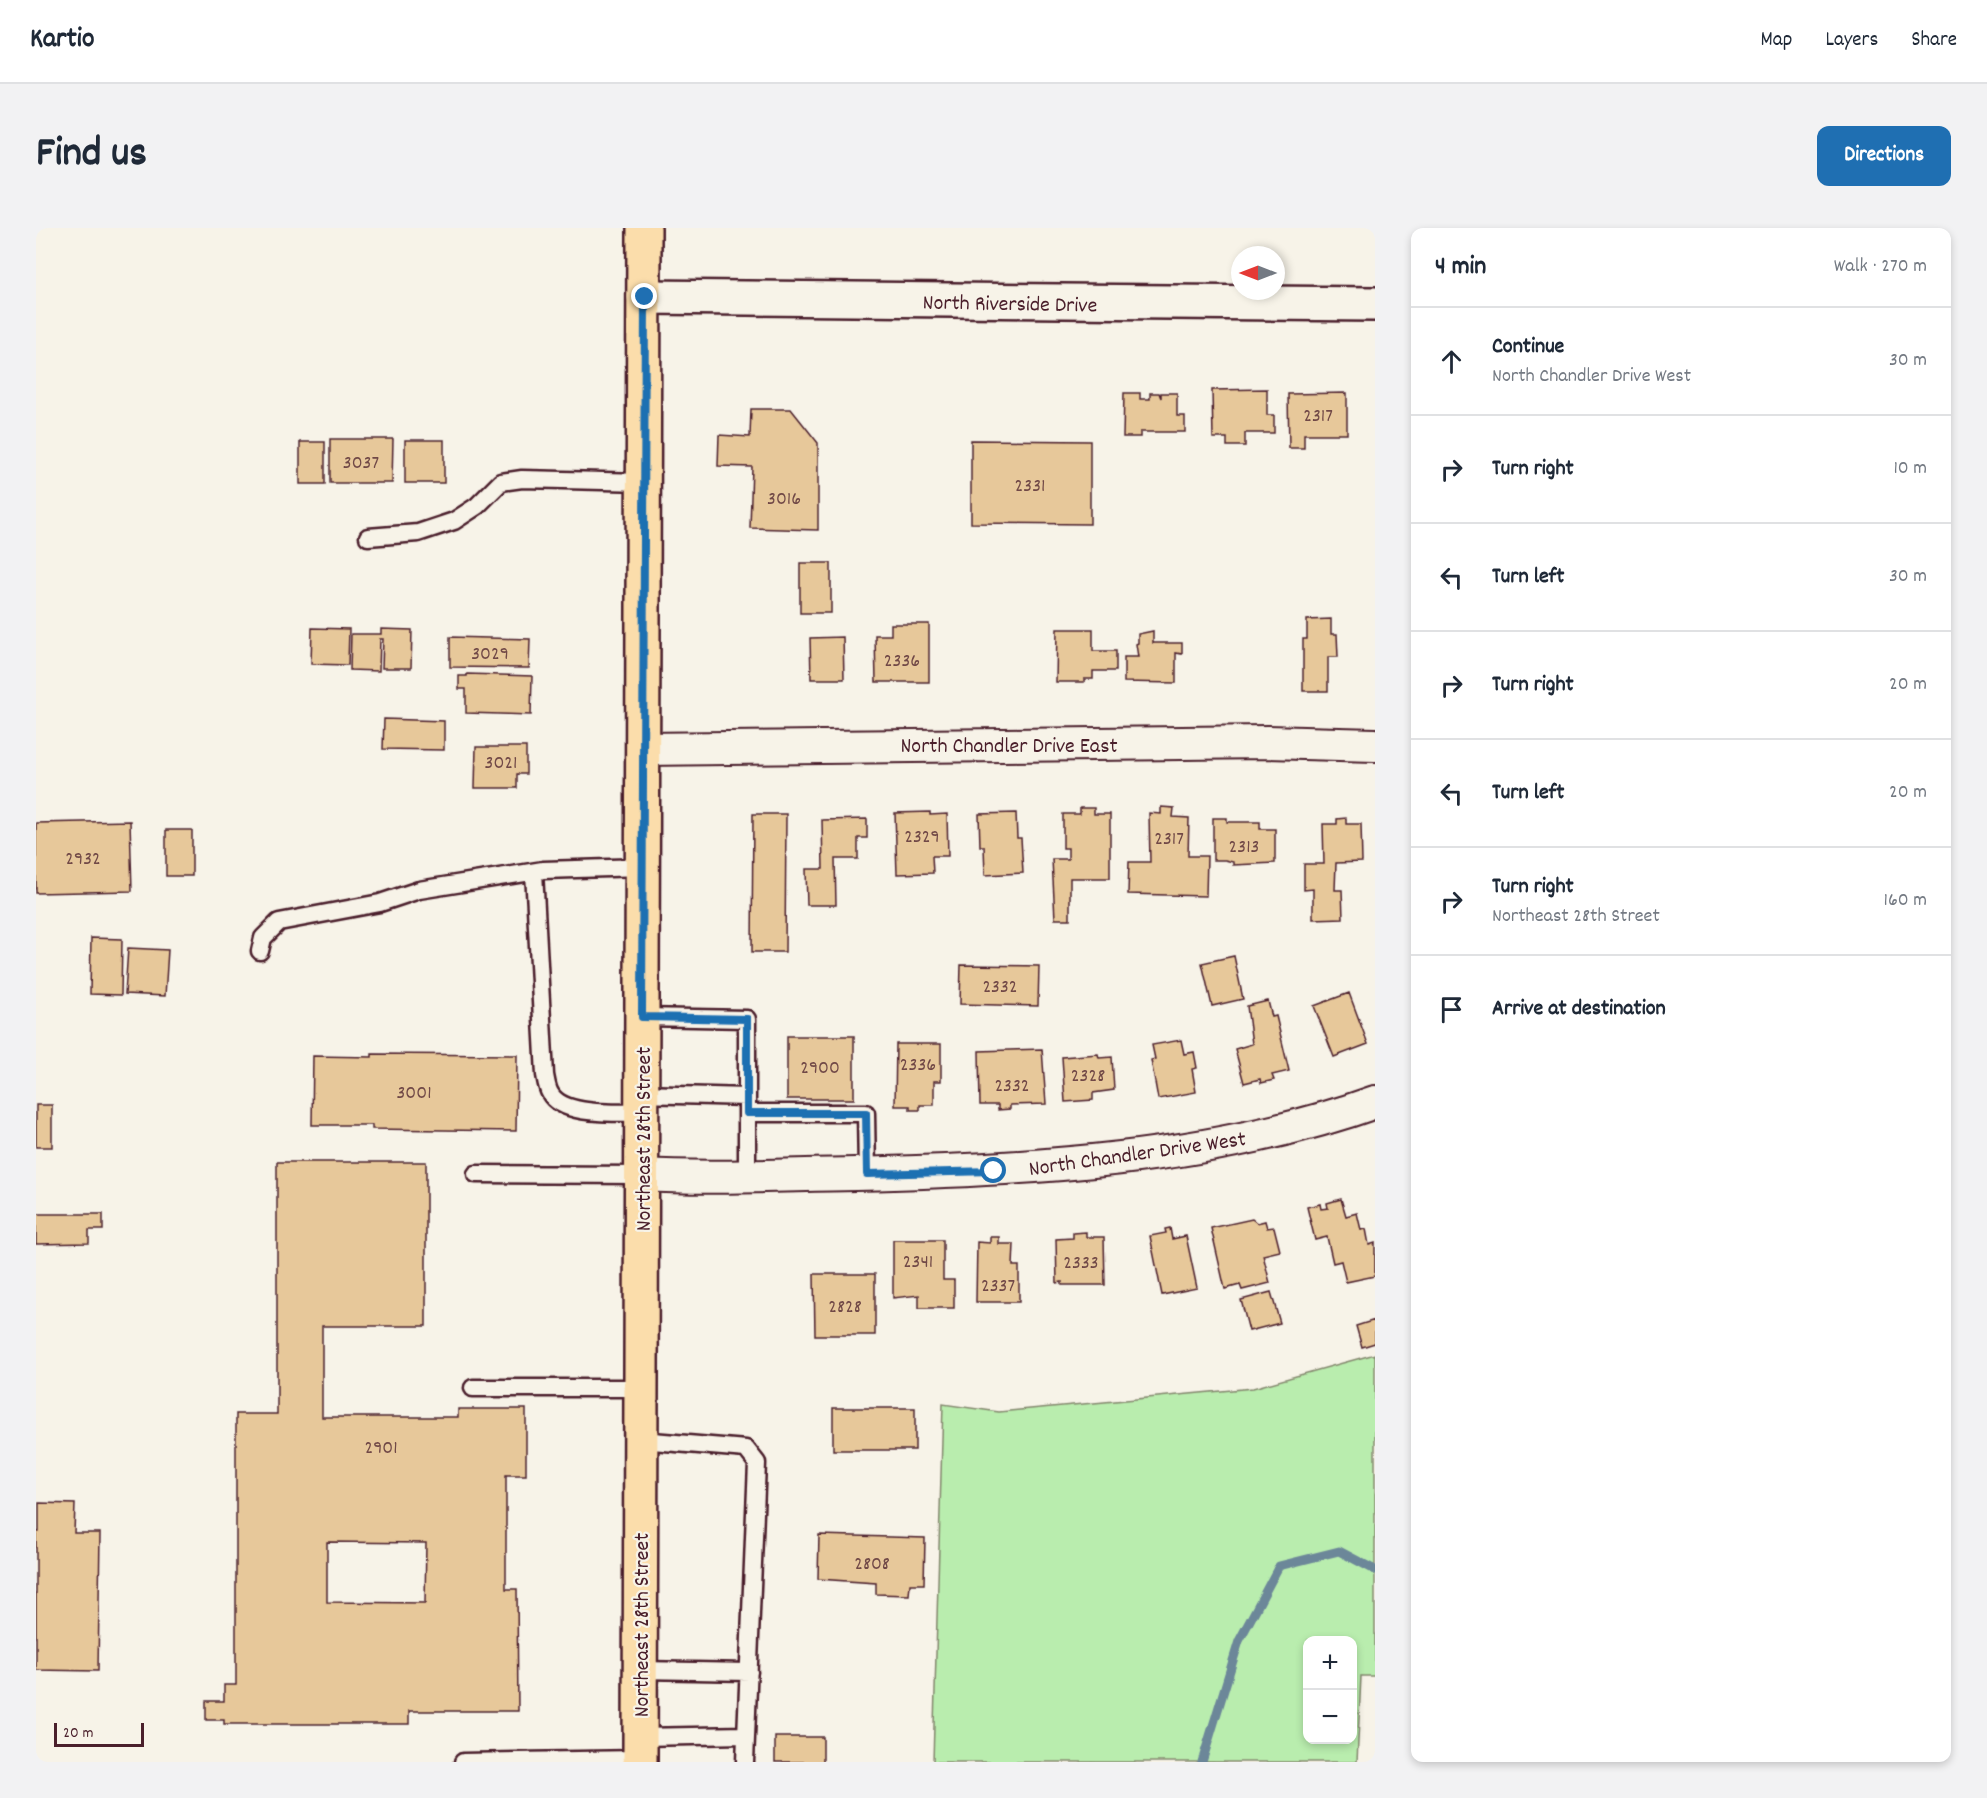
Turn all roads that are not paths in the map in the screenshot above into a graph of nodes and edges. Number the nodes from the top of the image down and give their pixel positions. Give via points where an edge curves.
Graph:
1 (644, 228) edge
2 (645, 297) junction
3 (1375, 304) edge
4 (644, 482) junction
5 (368, 537) dead end
6 (1375, 745) edge
7 (643, 749) junction
8 (643, 867) junction
9 (534, 872) junction
10 (260, 951) dead end
11 (642, 1017) junction
12 (1375, 1102) edge
13 (642, 1104) junction
14 (747, 1105) junction
15 (476, 1174) dead end
16 (867, 1174) junction
17 (642, 1175) junction
18 (747, 1176) junction
19 (473, 1388) dead end
20 (641, 1388) junction
21 (641, 1440) junction
22 (640, 1670) junction
23 (748, 1672) junction
24 (746, 1736) junction
25 (640, 1753) edge
26 (463, 1762) edge
27 (745, 1762) edge

1 - 2 main road, Northeast 28th Street
2 - 3 main road, North Riverside Drive
2 - 4 main road, Northeast 28th Street
4 - 5 lane via 501,482 477,506 454,521 418,533
4 - 7 main road, Northeast 28th Street
6 - 7 street, North Chandler Drive East via 1257,742
7 - 8 main road, Northeast 28th Street
8 - 9 lane
8 - 11 main road, Northeast 28th Street
9 - 10 lane via 419,890 380,903 279,922 263,938
9 - 13 lane via 545,1075 550,1093 561,1105 580,1110
11 - 13 main road, Northeast 28th Street
11 - 14 lane via 747,1019
12 - 16 street, North Chandler Drive West via 1340,1115 1218,1145 994,1171
13 - 14 lane
13 - 17 main road, Northeast 28th Street
14 - 16 lane via 866,1113
14 - 18 lane
15 - 17 lane
16 - 18 street, North Chandler Drive West
17 - 18 street, North Chandler Drive West
17 - 20 main road, Northeast 28th Street
19 - 20 lane
20 - 21 main road, Northeast 28th Street
21 - 22 main road, Northeast 28th Street
21 - 23 lane via 746,1449 756,1463
22 - 23 lane
22 - 25 main road, Northeast 28th Street
23 - 24 lane
24 - 25 lane
24 - 27 lane
25 - 26 lane

